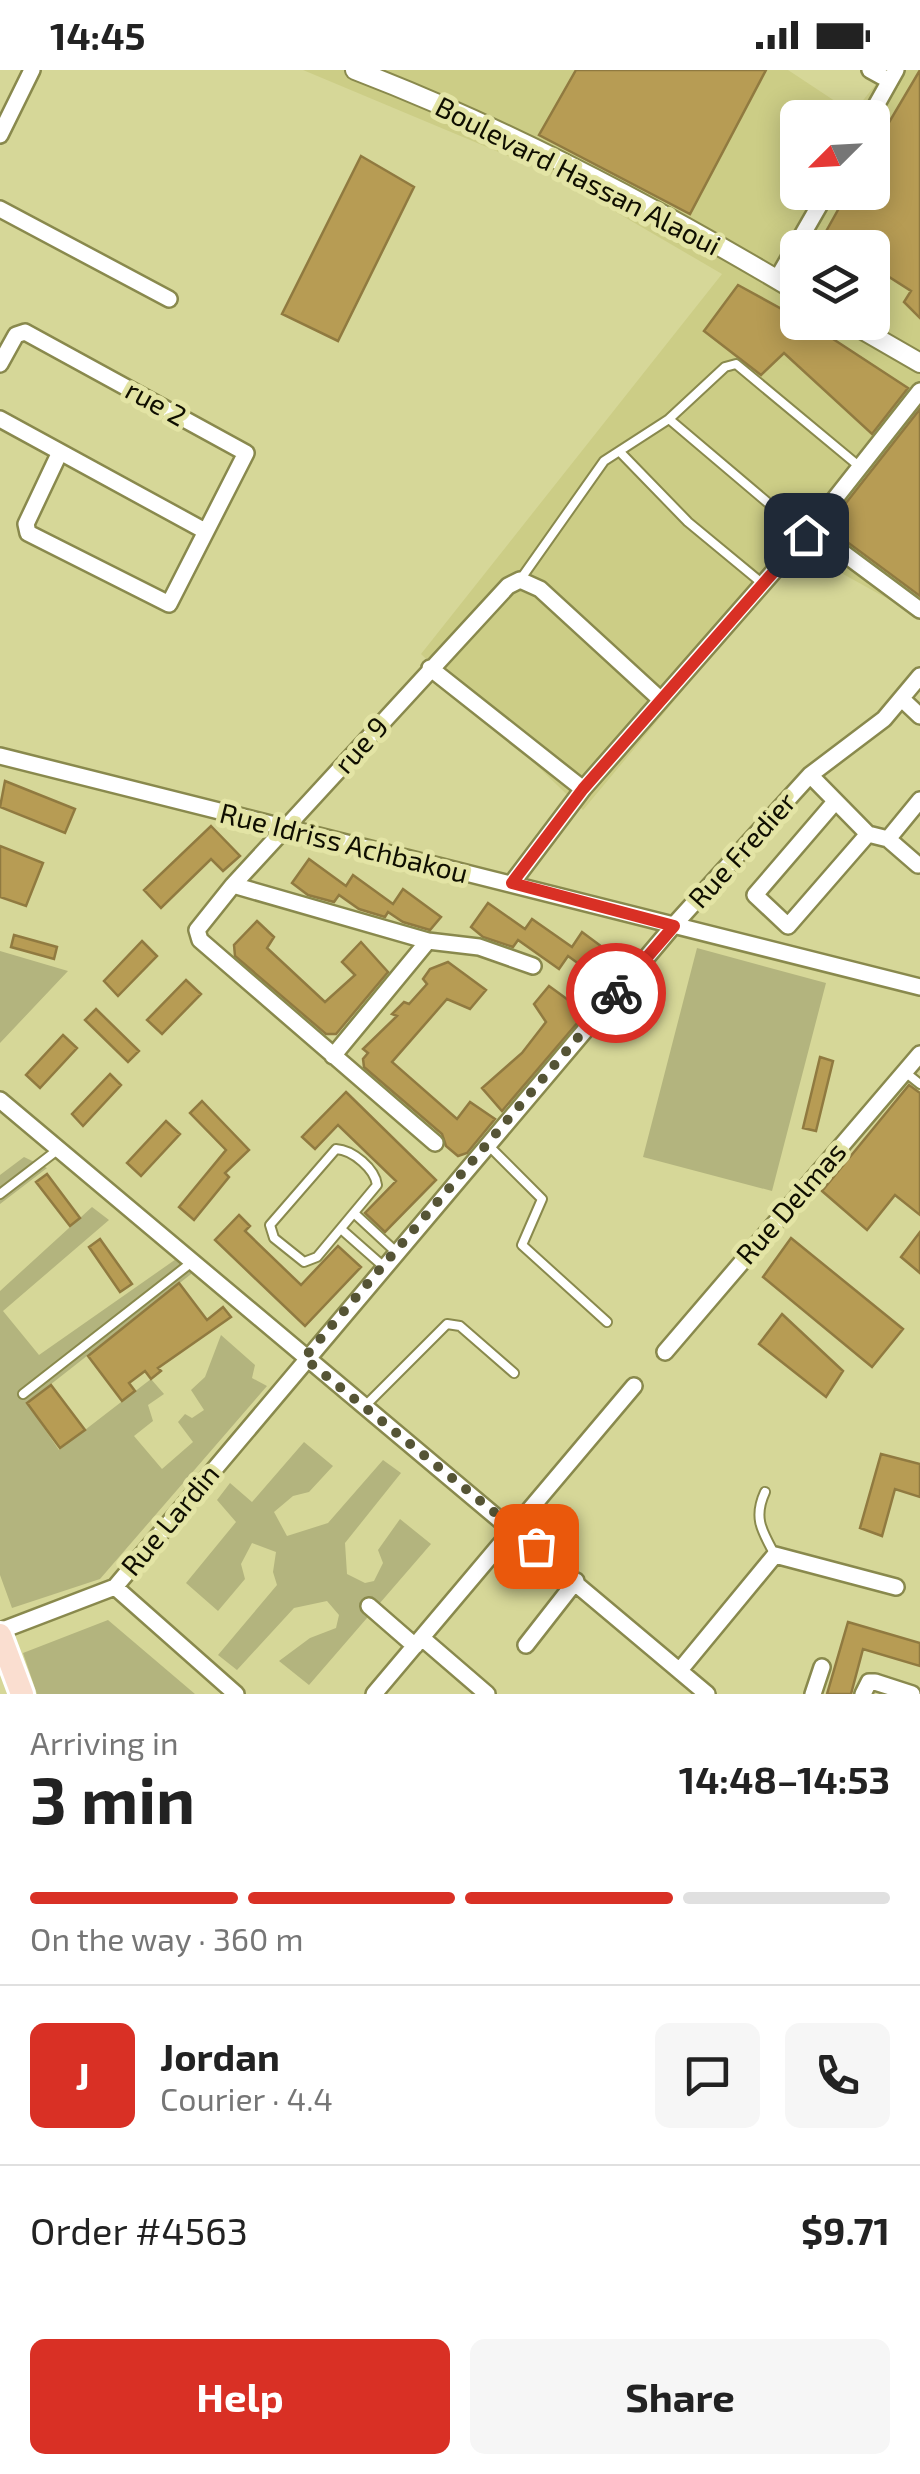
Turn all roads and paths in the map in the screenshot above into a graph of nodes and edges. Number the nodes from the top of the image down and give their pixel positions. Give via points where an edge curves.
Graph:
1 (32, 70) edge
2 (354, 70) edge
3 (870, 70) edge
4 (893, 76) edge
5 (879, 100) edge
6 (0, 135) edge
7 (0, 209) edge
8 (816, 210) edge
9 (777, 280) junction
10 (780, 282) edge
11 (170, 299) dead end
12 (879, 340) edge
13 (0, 364) edge
14 (920, 364) edge
15 (920, 391) edge
16 (0, 419) edge
17 (670, 419) junction
18 (60, 452) junction
19 (620, 452) junction
20 (860, 466) junction
21 (205, 531) junction
22 (808, 532) junction
23 (520, 580) junction
24 (763, 584) junction
25 (920, 610) edge
26 (430, 668) junction
27 (920, 676) edge
28 (661, 700) junction
29 (902, 700) junction
30 (920, 716) edge
31 (0, 756) edge
32 (810, 775) junction
33 (583, 789) junction
34 (920, 800) edge
35 (834, 803) junction
36 (286, 830) junction
37 (868, 834) junction
38 (888, 839) junction
39 (918, 865) edge
40 (512, 883) junction
41 (233, 885) junction
42 (674, 926) junction
43 (428, 941) junction
44 (533, 966) dead end
45 (920, 968) edge
46 (915, 986) edge
47 (920, 1054) edge
48 (332, 1056) junction
49 (905, 1072) junction
50 (920, 1084) edge
51 (0, 1100) edge
52 (435, 1143) dead end
53 (486, 1144) junction
54 (60, 1148) junction
55 (0, 1194) edge
56 (354, 1214) junction
57 (341, 1230) junction
58 (395, 1252) junction
59 (192, 1262) junction
60 (382, 1266) junction
61 (607, 1322) dead end
62 (665, 1352) dead end
63 (304, 1358) junction
64 (514, 1374) dead end
65 (634, 1386) dead end
66 (22, 1394) dead end
67 (365, 1407) junction
68 (766, 1492) dead end
69 (515, 1528) junction
70 (775, 1555) junction
71 (576, 1581) junction
72 (115, 1587) junction
73 (896, 1587) dead end
74 (370, 1606) dead end
75 (0, 1633) edge
76 (418, 1642) junction
77 (526, 1644) dead end
78 (822, 1667) dead end
79 (680, 1670) junction
80 (22, 1694) edge
81 (236, 1694) edge
82 (374, 1694) edge
83 (486, 1694) edge
84 (707, 1694) edge
85 (814, 1694) edge
86 (863, 1694) edge
87 (912, 1694) edge

1 - 6 street
2 - 9 street, Boulevard Hassan Alaoui via 563,162
3 - 4 street
4 - 5 street
7 - 11 street
8 - 9 street
9 - 10 street, Boulevard Hassan Alaoui
12 - 14 street
13 - 21 street, rue 2 via 16,335 25,332 246,452
15 - 20 street
16 - 18 street
17 - 19 lane
17 - 20 lane via 736,364
17 - 22 lane
18 - 21 street
18 - 21 street via 26,524 28,533 166,606
19 - 23 lane via 604,461
19 - 24 lane via 688,522
20 - 22 street
22 - 24 street
22 - 25 street
23 - 26 street, rue 9
23 - 28 street via 540,589
24 - 28 street
26 - 33 street
26 - 36 street, rue 9
27 - 29 street, Rue Fredier
28 - 33 street
29 - 30 street
29 - 32 street, Rue Fredier
31 - 36 street, Rue Idriss Achbakou
32 - 35 street
32 - 42 street, Rue Fredier
33 - 40 street
34 - 38 street
35 - 37 street
35 - 37 street via 754,894 788,926
36 - 40 street, Rue Idriss Achbakou
36 - 41 street, rue 9
37 - 38 street
38 - 39 street
40 - 42 street, Rue Idriss Achbakou
41 - 43 street
41 - 48 street, rue 9 via 197,936
42 - 46 street, Rue Idriss Achbakou
42 - 53 street, Rue Fredier
43 - 44 street via 479,947
43 - 48 street
45 - 46 street
47 - 49 street, Rue Delmas
48 - 52 street
49 - 50 lane
49 - 62 street, Rue Delmas
51 - 54 street
53 - 58 street, Rue Fredier
53 - 61 lane via 542,1198 522,1238 526,1251
54 - 55 lane
54 - 59 street
56 - 57 lane
56 - 57 lane via 374,1192 376,1178 349,1152 336,1149 270,1225 274,1238 304,1262
56 - 58 lane
57 - 60 lane
58 - 60 street, Rue Fredier
59 - 63 street
59 - 66 lane
60 - 63 street, Rue Fredier
63 - 67 street
63 - 72 street, Rue Lardin
64 - 67 lane via 460,1326 447,1324
65 - 69 street
67 - 69 street
68 - 70 lane via 756,1510
69 - 71 street
69 - 76 street
70 - 73 street
70 - 79 street
71 - 77 street
71 - 79 street
72 - 75 street, Rue Lardin
72 - 81 street
74 - 76 street
75 - 80 main road
76 - 82 street
76 - 83 street
78 - 85 street
79 - 84 street
86 - 87 street via 870,1682

